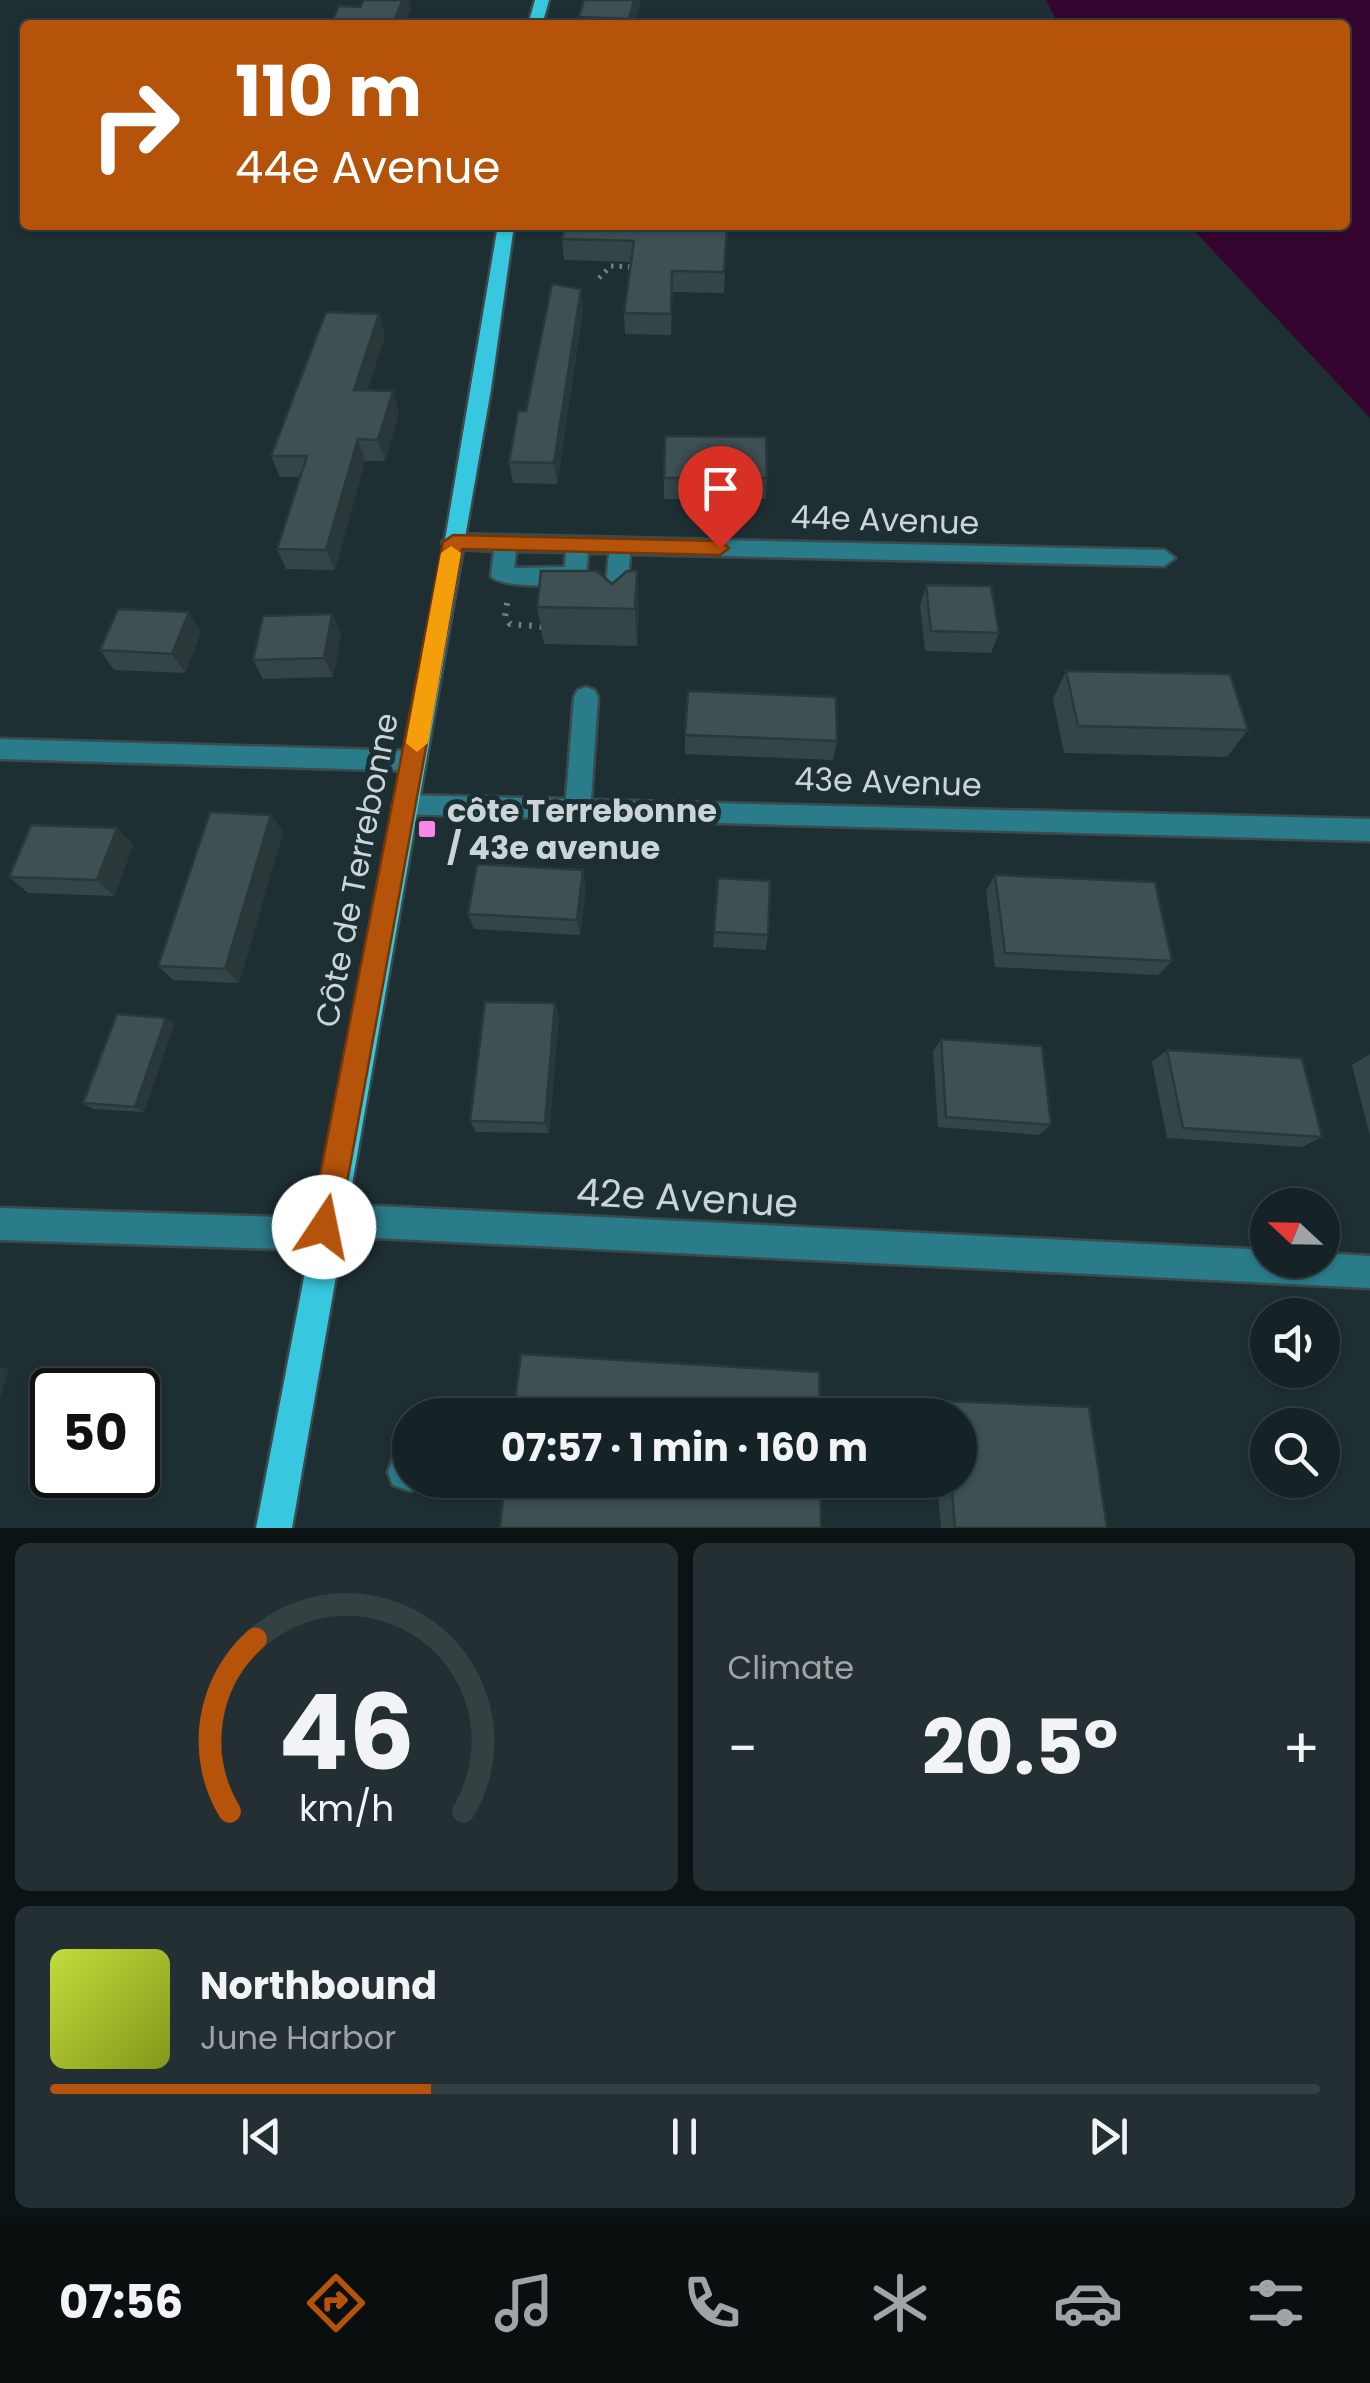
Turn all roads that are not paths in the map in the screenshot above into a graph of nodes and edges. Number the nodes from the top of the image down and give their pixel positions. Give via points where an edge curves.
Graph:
1 (505, 230) edge
2 (453, 542) junction
3 (506, 543) junction
4 (578, 545) junction
5 (620, 546) junction
6 (1164, 558) dead end
7 (615, 609) edge
8 (586, 697) dead end
9 (0, 749) edge
10 (414, 761) junction
11 (405, 806) junction
12 (578, 809) junction
13 (1370, 830) edge
14 (0, 1224) edge
15 (324, 1227) junction
16 (1370, 1272) edge
17 (274, 1528) edge

1 - 2 main road, Côte de Terrebonne
2 - 3 street, 44e Avenue
2 - 10 main road, Côte de Terrebonne
3 - 4 street, 44e Avenue
3 - 4 street via 502,576 575,576
4 - 5 street, 44e Avenue
5 - 6 street, 44e Avenue
5 - 7 street
8 - 12 street
9 - 10 street
10 - 11 main road, Côte de Terrebonne
11 - 12 street, 43e Avenue
11 - 15 main road, Côte de Terrebonne
12 - 13 street, 43e Avenue
14 - 15 street, 42e Avenue via 253,1232
15 - 16 street, 42e Avenue via 378,1222
15 - 17 main road, Côte de Terrebonne

